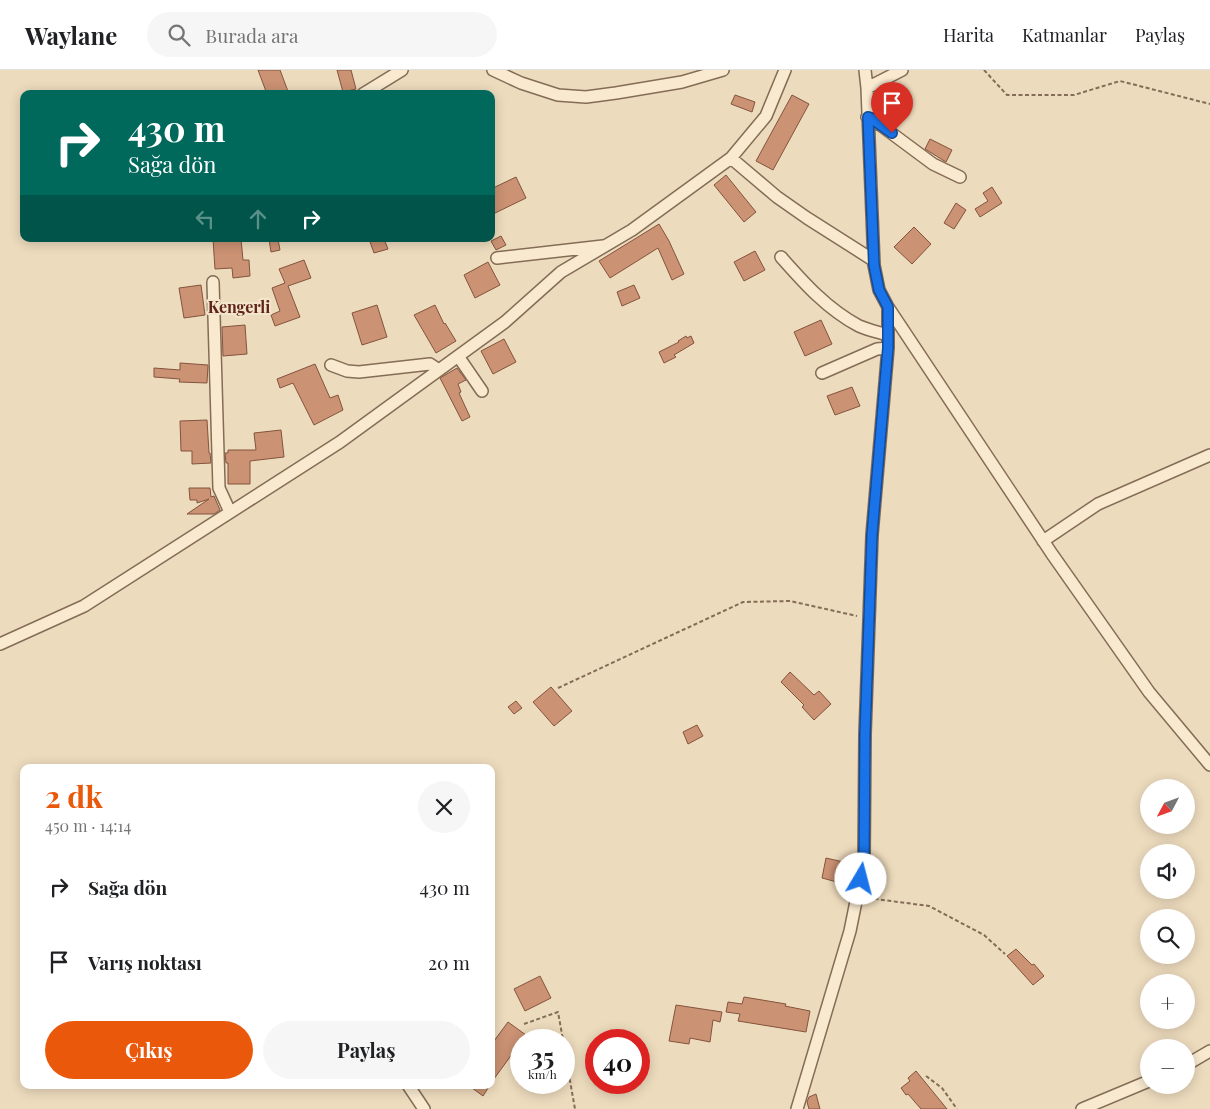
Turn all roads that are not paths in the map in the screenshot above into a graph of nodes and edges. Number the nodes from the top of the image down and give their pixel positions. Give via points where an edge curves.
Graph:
1 (402, 70) edge
2 (493, 70) edge
3 (722, 70) edge
4 (785, 70) edge
5 (865, 70) edge
6 (902, 70) edge
7 (867, 88) junction
8 (370, 90) edge
9 (868, 117) junction
10 (731, 158) junction
11 (960, 177) dead end
12 (607, 245) junction
13 (781, 257) dead end
14 (497, 258) dead end
15 (873, 260) junction
16 (213, 282) dead end
17 (888, 307) junction
18 (888, 335) junction
19 (888, 348) junction
20 (458, 356) junction
21 (332, 365) dead end
22 (439, 370) junction
23 (822, 373) dead end
24 (482, 391) dead end
25 (1210, 455) edge
26 (230, 512) junction
27 (1043, 541) junction
28 (0, 644) edge
29 (1210, 765) edge
30 (1210, 1051) edge
31 (1195, 1060) edge
32 (1140, 1085) edge
33 (411, 1089) edge
34 (424, 1109) edge
35 (797, 1109) edge
36 (1082, 1109) edge

1 - 8 street
2 - 3 street via 558,95 586,96 682,82
4 - 10 street via 766,116
5 - 7 street
6 - 7 street
7 - 9 street
9 - 11 street via 933,164
9 - 15 street
10 - 12 street
10 - 15 street via 806,218
12 - 14 street
12 - 20 street via 561,272 505,322
13 - 18 street via 812,292 839,314 860,326
15 - 17 street via 879,290
16 - 26 street via 219,488
17 - 18 street
17 - 27 street
18 - 19 street
19 - 23 street via 877,349
19 - 35 street via 872,535 864,862 850,931
20 - 22 street
20 - 24 street
21 - 22 street via 359,372 430,364
22 - 26 street via 340,442
25 - 27 street via 1098,504
26 - 28 street via 84,606
27 - 29 street via 1149,692
30 - 31 street
32 - 36 street
33 - 34 street

